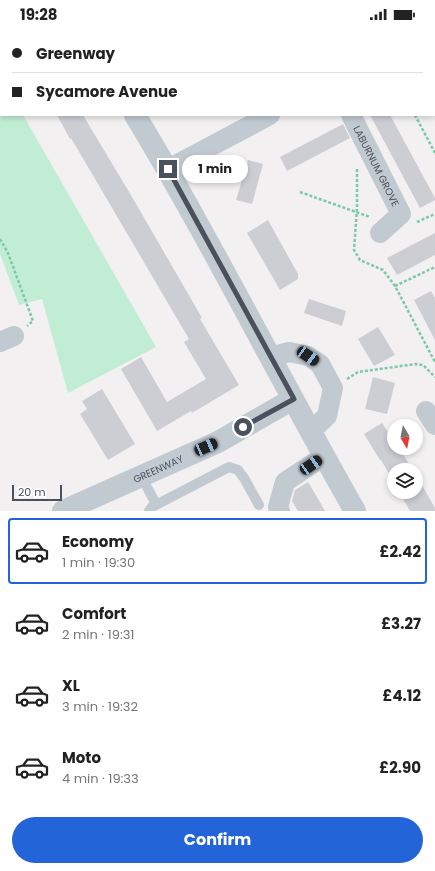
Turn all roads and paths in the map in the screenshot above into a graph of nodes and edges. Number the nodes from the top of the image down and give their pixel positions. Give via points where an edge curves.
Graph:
1 (136, 116) edge
2 (268, 116) edge
3 (352, 116) edge
4 (416, 116) edge
5 (365, 142) junction
6 (435, 153) edge
7 (168, 169) junction
8 (300, 192) dead end
9 (356, 212) junction
10 (382, 232) joint
11 (0, 239) edge
12 (435, 267) edge
13 (395, 286) junction
14 (7, 339) edge
15 (270, 357) junction
16 (435, 362) edge
17 (435, 377) edge
18 (333, 388) junction
19 (294, 399) junction
20 (311, 431) junction
21 (324, 456) junction
22 (141, 476) junction
23 (259, 505) dead end
24 (153, 508) edge
25 (63, 511) edge
26 (280, 511) edge
27 (355, 511) edge

1 - 7 street
2 - 7 street
3 - 5 street, LABURNUM GROVE
4 - 6 path
5 - 9 path via 358,156
5 - 10 street, LABURNUM GROVE via 401,214
7 - 15 street
8 - 9 path
9 - 10 path via 372,217
9 - 13 path via 354,250 360,260 383,270
11 - 14 path via 8,253 33,321
12 - 13 path
13 - 16 path
15 - 18 street via 289,352 308,356 320,364
15 - 19 street
17 - 18 path via 423,365 416,364 358,372
18 - 20 street via 327,416
19 - 20 street
19 - 22 street, GREENWAY via 218,442
20 - 21 street
21 - 26 street via 285,482 278,507
21 - 27 street
22 - 24 lane
22 - 25 street, GREENWAY
23 - 24 lane via 238,470 229,467

